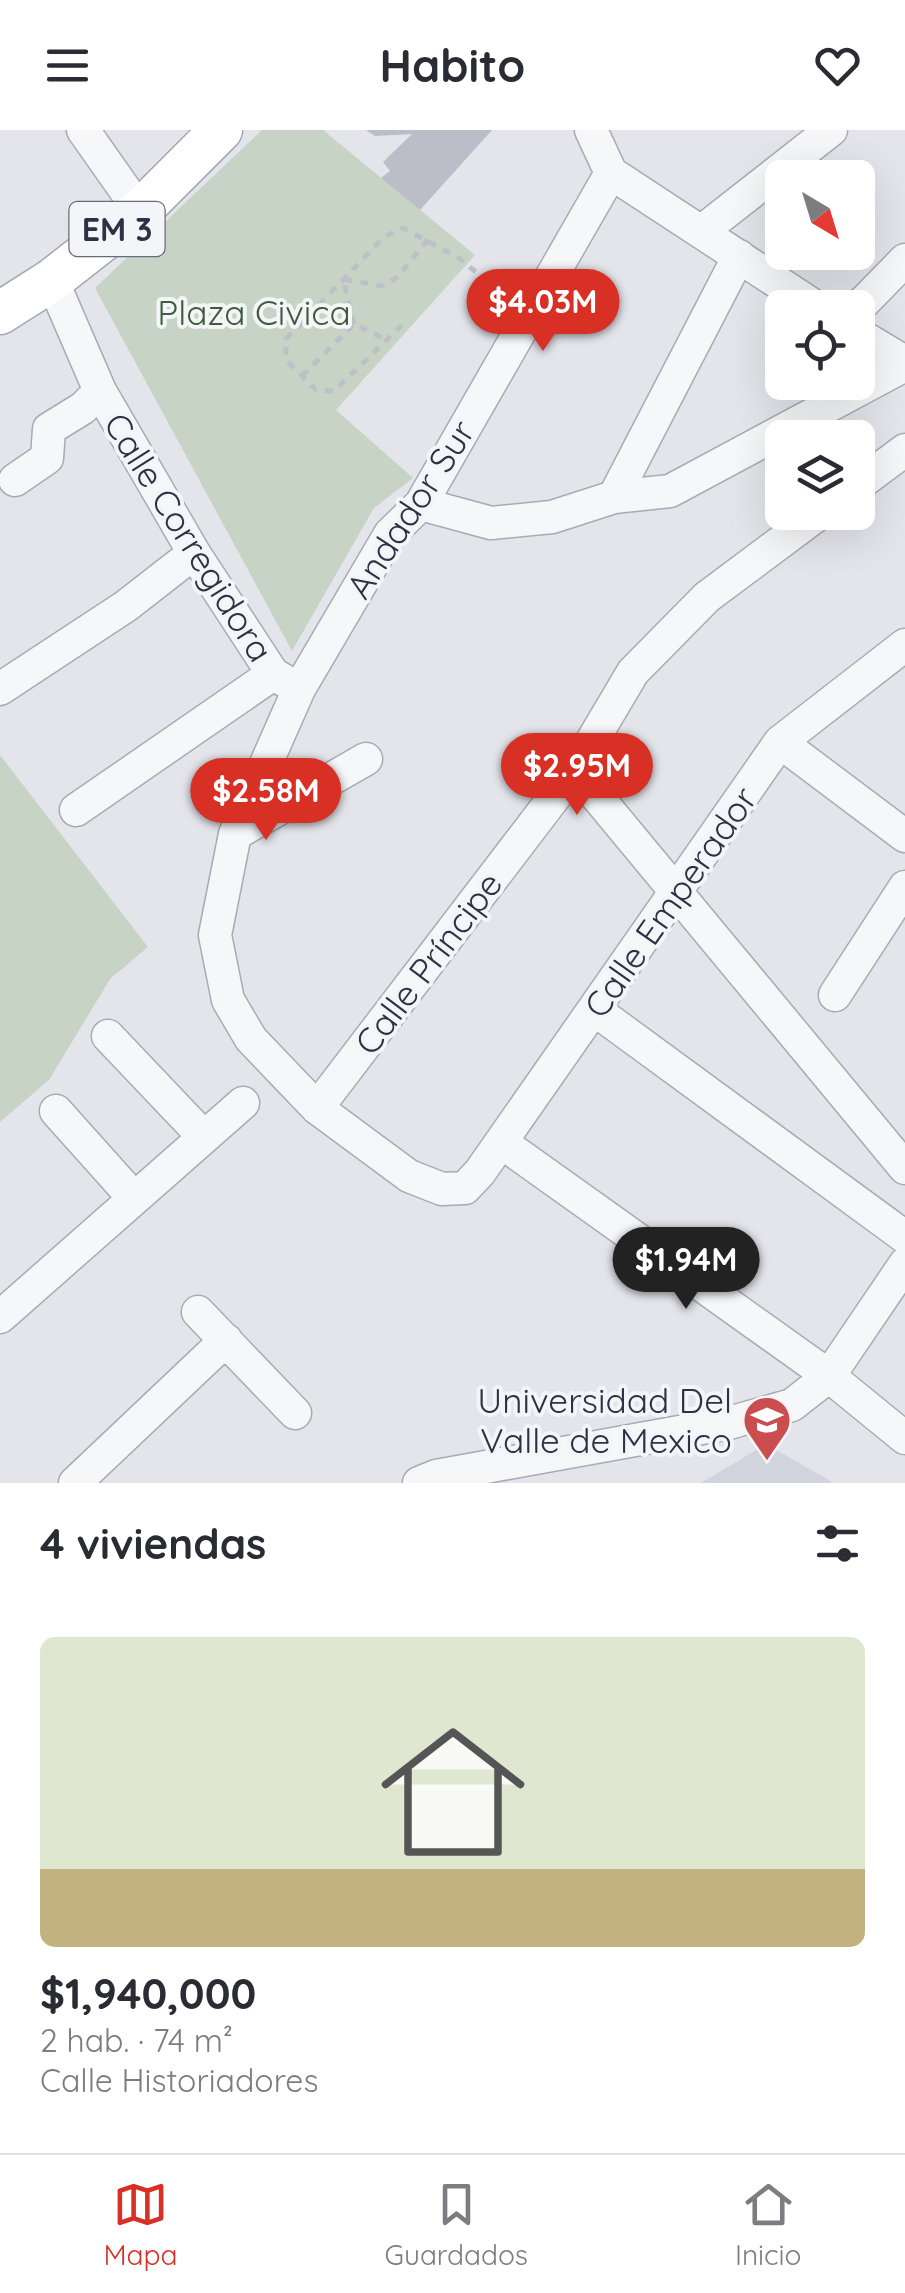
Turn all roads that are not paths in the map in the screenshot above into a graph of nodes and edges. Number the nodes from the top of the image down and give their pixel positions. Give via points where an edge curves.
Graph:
1 (83, 130) edge
2 (221, 130) edge
3 (590, 130) edge
4 (831, 130) edge
5 (611, 174) junction
6 (140, 212) junction
7 (702, 231) junction
8 (739, 256) junction
9 (905, 260) edge
10 (52, 280) junction
11 (790, 290) edge
12 (875, 291) edge
13 (0, 313) edge
14 (875, 345) edge
15 (905, 364) edge
16 (100, 391) junction
17 (905, 450) edge
18 (875, 472) edge
19 (15, 480) dead end
20 (614, 497) junction
21 (421, 504) junction
22 (797, 530) edge
23 (194, 553) junction
24 (905, 645) edge
25 (286, 681) junction
26 (0, 689) edge
27 (780, 742) junction
28 (366, 760) dead end
29 (574, 770) junction
30 (76, 810) dead end
31 (236, 834) junction
32 (905, 836) edge
33 (905, 888) edge
34 (676, 895) junction
35 (835, 994) dead end
36 (596, 1010) junction
37 (108, 1036) dead end
38 (243, 1103) dead end
39 (316, 1108) junction
40 (56, 1111) dead end
41 (203, 1136) junction
42 (501, 1142) junction
43 (905, 1168) edge
44 (465, 1188) joint
45 (133, 1197) junction
46 (905, 1236) edge
47 (905, 1264) edge
48 (13, 1286) edge
49 (198, 1312) dead end
50 (0, 1316) edge
51 (226, 1340) junction
52 (829, 1376) junction
53 (295, 1412) dead end
54 (905, 1438) edge
55 (75, 1483) edge
56 (419, 1483) edge

1 - 6 street
2 - 6 main road, EM 3
3 - 5 street
4 - 7 street
5 - 7 street
5 - 21 street, Andador Sur
6 - 10 main road, EM 3
7 - 8 street
8 - 11 street
8 - 20 street
9 - 12 street
10 - 13 main road, EM 3
10 - 16 street, Calle Corregidora
14 - 15 street
15 - 20 street via 670,491
16 - 19 street via 49,430 47,458
16 - 23 street, Calle Corregidora
17 - 18 street
20 - 21 street via 552,517 491,523
21 - 25 street, Andador Sur via 390,534
22 - 29 street, Calle Príncipe via 707,597 633,672
23 - 25 street, Calle Corregidora
23 - 26 street
24 - 27 street, Calle Emperador
25 - 30 street
25 - 31 street, Calle Corregidora
27 - 32 street
27 - 34 street, Calle Emperador
28 - 31 street
29 - 34 street
29 - 39 street, Calle Príncipe
31 - 39 street, Calle Corregidora via 214,935 228,1000 251,1039
33 - 35 street
34 - 36 street, Calle Emperador
34 - 43 street
36 - 42 street, Calle Emperador
36 - 46 street
37 - 41 street
38 - 41 street
39 - 44 street, Calle Corregidora via 409,1176 442,1189
40 - 45 street
41 - 45 street
42 - 44 street, Calle Emperador
42 - 52 street
45 - 48 street
47 - 52 street
48 - 50 street
49 - 51 street
51 - 53 street
51 - 55 street
52 - 54 street
52 - 56 street via 792,1406 729,1423

